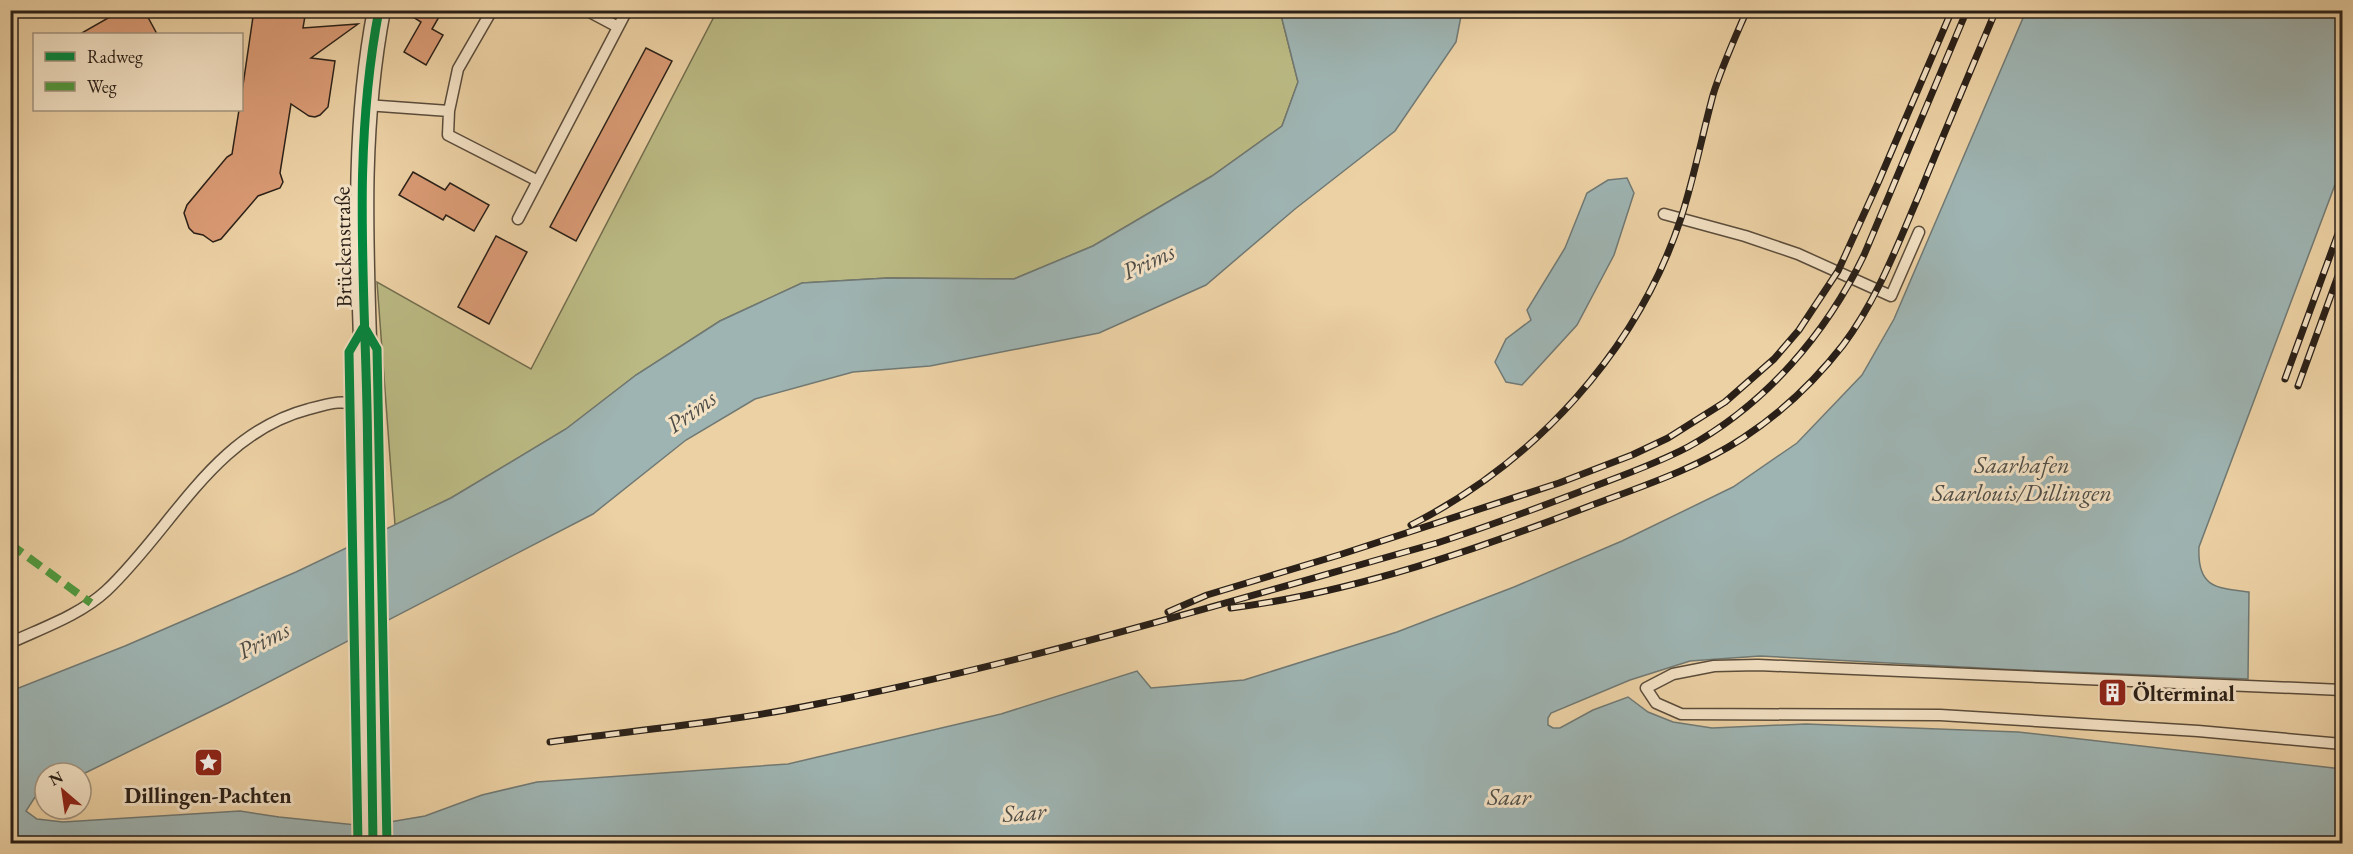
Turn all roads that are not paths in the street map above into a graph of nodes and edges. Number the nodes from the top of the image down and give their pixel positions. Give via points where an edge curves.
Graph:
1 (379, 10) edge
2 (492, 10) edge
3 (586, 10) edge
4 (626, 12) edge
5 (618, 27) junction
6 (366, 105) junction
7 (449, 111) junction
8 (538, 181) junction
9 (1664, 214) dead end
10 (518, 219) dead end
11 (1919, 232) dead end
12 (367, 406) junction
13 (10, 643) edge
14 (2343, 690) edge
15 (2343, 744) edge
16 (373, 843) edge

1 - 6 street, Brückenstraße
2 - 7 lane via 458,69
3 - 5 lane
4 - 5 lane
5 - 8 lane
6 - 7 lane
6 - 12 street, Brückenstraße via 361,206
7 - 8 lane via 448,135
8 - 10 lane
9 - 11 lane via 1798,254 1891,296
12 - 13 lane via 337,401 293,413 253,434 190,491 136,558 91,603
12 - 16 street, Brückenstraße
14 - 15 lane via 1758,665 1714,666 1673,674 1646,688 1656,703 1681,714 1941,715

